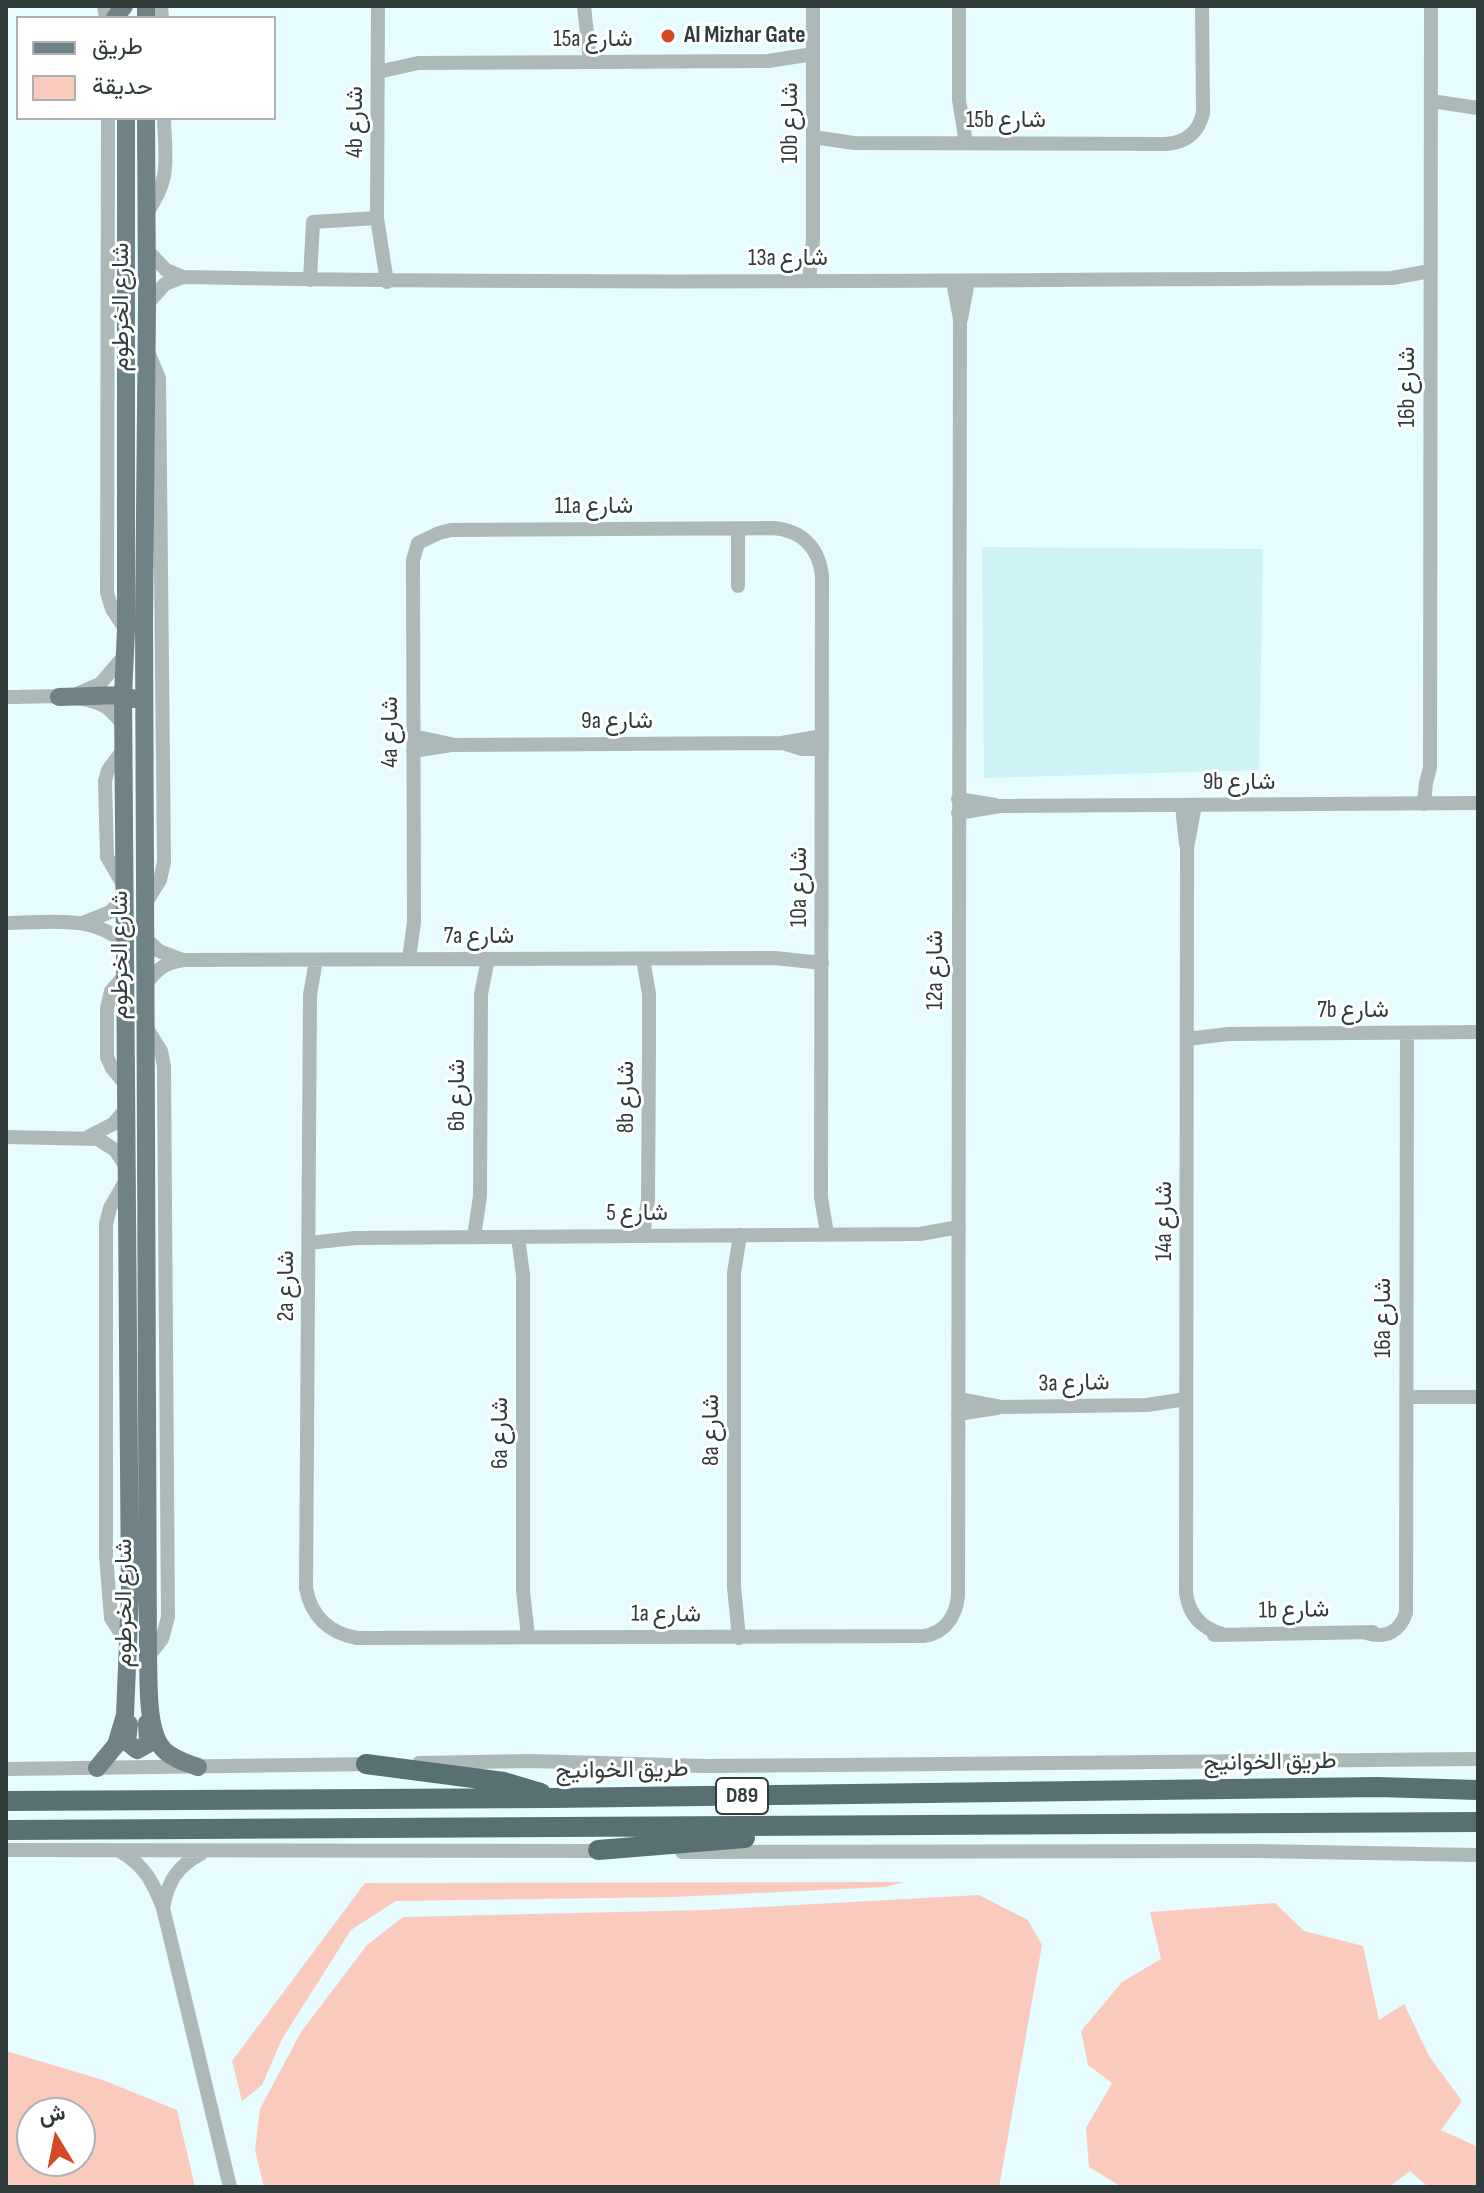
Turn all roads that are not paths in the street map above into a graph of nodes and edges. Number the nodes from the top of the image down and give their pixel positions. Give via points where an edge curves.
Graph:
1 (378, 6) edge
2 (584, 6) edge
3 (813, 6) edge
4 (959, 6) edge
5 (1202, 6) edge
6 (1431, 6) edge
7 (813, 61) junction
8 (585, 62) junction
9 (378, 64) junction
10 (1431, 106) junction
11 (1474, 108) edge
12 (108, 120) edge
13 (126, 120) edge
14 (146, 120) edge
15 (164, 120) edge
16 (813, 144) junction
17 (959, 144) junction
18 (146, 214) junction
19 (377, 218) junction
20 (147, 250) junction
21 (183, 277) junction
22 (1430, 277) junction
23 (310, 280) junction
24 (813, 281) junction
25 (960, 281) junction
26 (380, 282) junction
27 (147, 304) junction
28 (147, 350) junction
29 (738, 528) junction
30 (814, 542) joint
31 (418, 543) joint
32 (738, 586) dead end
33 (126, 630) junction
34 (125, 655) junction
35 (123, 695) junction
36 (6, 697) edge
37 (59, 697) junction
38 (124, 725) junction
39 (822, 742) junction
40 (413, 743) junction
41 (1478, 803) edge
42 (1430, 804) junction
43 (958, 806) junction
44 (1188, 806) junction
45 (144, 820) junction
46 (124, 892) junction
47 (145, 904) junction
48 (6, 923) edge
49 (81, 923) junction
50 (146, 939) junction
51 (125, 945) junction
52 (822, 958) junction
53 (414, 959) junction
54 (481, 959) junction
55 (650, 959) junction
56 (184, 960) junction
57 (309, 960) junction
58 (146, 985) junction
59 (146, 1027) junction
60 (1187, 1032) junction
61 (1478, 1032) edge
62 (1407, 1033) junction
63 (126, 1109) junction
64 (6, 1137) edge
65 (87, 1137) junction
66 (126, 1174) junction
67 (821, 1234) junction
68 (959, 1234) junction
69 (734, 1235) junction
70 (649, 1236) junction
71 (309, 1237) junction
72 (480, 1237) junction
73 (525, 1237) junction
74 (127, 1285) junction
75 (147, 1332) junction
76 (1406, 1397) junction
77 (1478, 1397) edge
78 (1186, 1404) junction
79 (958, 1406) junction
80 (951, 1618) joint
81 (330, 1624) joint
82 (1196, 1625) joint
83 (1394, 1627) joint
84 (522, 1636) junction
85 (734, 1638) junction
86 (128, 1645) junction
87 (148, 1657) junction
88 (127, 1698) junction
89 (150, 1700) junction
90 (1478, 1759) edge
91 (366, 1764) junction
92 (198, 1767) junction
93 (97, 1768) junction
94 (6, 1769) edge
95 (1478, 1790) edge
96 (552, 1798) junction
97 (6, 1801) edge
98 (1441, 1822) junction
99 (1478, 1822) edge
100 (854, 1827) junction
101 (6, 1830) edge
102 (1478, 1835) edge
103 (6, 1850) edge
104 (598, 1850) junction
105 (120, 1851) junction
106 (205, 1851) junction
107 (1478, 1855) edge
108 (163, 1908) junction
109 (230, 2187) edge

1 - 9 street, 4b شارع
2 - 8 street
3 - 7 street, 10b شارع
4 - 17 street
5 - 17 street, 15b شارع via 1203,113 1191,131 1158,143
6 - 10 street, 16b شارع
7 - 8 street, 15a شارع
7 - 16 street, 10b شارع
8 - 9 street, 15a شارع
9 - 19 street, 4b شارع
10 - 11 street
10 - 22 street, 16b شارع
12 - 33 street via 107,593
13 - 33 main road, شارع الخرطوم
14 - 18 main road, شارع الخرطوم
15 - 18 street via 164,184
16 - 17 street, 15b شارع
16 - 24 street, 10b شارع
18 - 20 main road, شارع الخرطوم
19 - 23 street via 313,222
19 - 26 street, 4b شارع
20 - 21 street via 166,270
20 - 27 main road, شارع الخرطوم
21 - 23 street, 13a شارع
21 - 27 street via 165,284
22 - 25 street, 13a شارع
22 - 42 street, 16b شارع
23 - 26 street, 13a شارع
24 - 25 street, 13a شارع
24 - 26 street, 13a شارع
25 - 43 street, 12a شارع
27 - 28 main road, شارع الخرطوم
28 - 45 main road, شارع الخرطوم
28 - 47 street via 159,378 164,862
29 - 30 street, 11a شارع via 774,528
29 - 31 street, 11a شارع via 451,530
29 - 32 street
30 - 39 street, 10a شارع via 822,576
31 - 40 street, 4a شارع via 413,560
33 - 34 main road, شارع الخرطوم
34 - 35 main road, شارع الخرطوم
34 - 37 street via 100,684
35 - 37 main road
35 - 38 main road, شارع الخرطوم
35 - 45 main road via 136,703 138,801
36 - 37 street
37 - 38 street via 99,703
38 - 46 main road, شارع الخرطوم
39 - 40 street, 9a شارع via 802,749 782,743
39 - 52 street, 10a شارع
40 - 53 street, 4a شارع
41 - 42 street, 9b شارع
42 - 44 street, 9b شارع
43 - 44 street, 9b شارع
43 - 68 street, 12a شارع
44 - 60 street, 14a شارع
45 - 47 main road, شارع الخرطوم
46 - 49 street via 101,917
46 - 51 main road, شارع الخرطوم
47 - 50 main road, شارع الخرطوم
48 - 49 street
49 - 51 street via 110,932
50 - 56 street, 7a شارع
50 - 58 main road, شارع الخرطوم
51 - 63 main road, شارع الخرطوم
52 - 55 street, 7a شارع
52 - 67 street, 10a شارع via 821,1197 816,1218
53 - 54 street, 7a شارع
53 - 57 street, 7a شارع
54 - 55 street, 7a شارع
54 - 72 street, 6b شارع
55 - 70 street, 8b شارع
56 - 57 street, 7a شارع
56 - 58 street, 7a شارع via 157,970
57 - 71 street, 2a شارع
58 - 59 main road, شارع الخرطوم
59 - 75 main road, شارع الخرطوم
59 - 87 street via 164,1066 168,1602 164,1634
60 - 62 street, 7b شارع
60 - 78 street, 14a شارع
61 - 62 street, 7b شارع
62 - 76 street, 16a شارع
63 - 65 street via 113,1124
63 - 66 main road, شارع الخرطوم
64 - 65 street
65 - 66 street via 115,1150
66 - 74 main road, شارع الخرطوم
66 - 86 street via 106,1224 106,1556 111,1618
67 - 68 street, شارع 5
67 - 69 street, شارع 5
68 - 79 street, 12a شارع
69 - 70 street, شارع 5
69 - 85 street, 8a شارع
70 - 73 street, شارع 5
71 - 72 street, شارع 5
71 - 81 street, 2a شارع via 306,1588 311,1607
72 - 73 street, شارع 5
73 - 84 street, 6a شارع
74 - 75 main road via 136,1326
74 - 86 main road, شارع الخرطوم
75 - 87 main road, شارع الخرطوم
76 - 77 street
76 - 83 street, 16a شارع via 1406,1603 1405,1618
78 - 79 street, 3a شارع
78 - 82 street, 14a شارع via 1184,1610
79 - 80 street, 12a شارع via 958,1602
80 - 85 street, 1a شارع via 940,1631 924,1636
81 - 84 street, 1a شارع via 347,1637
82 - 83 street, 1b شارع via 1222,1634 1367,1633
84 - 85 street, 1a شارع
86 - 88 main road, شارع الخرطوم
87 - 89 main road, شارع الخرطوم
88 - 89 main road via 127,1742 137,1750 150,1739
88 - 93 main road, شارع الخرطوم via 122,1732
89 - 92 main road, شارع الخرطوم via 159,1744 171,1756
90 - 91 street
91 - 92 street
91 - 96 highway via 504,1782
92 - 93 street
93 - 94 street
95 - 96 highway, طريق الخوانيج / D89
96 - 97 highway, طريق الخوانيج / D89
98 - 99 highway, D89
98 - 100 highway, D89
98 - 102 highway
100 - 101 highway, D89
100 - 104 highway
103 - 105 street
104 - 106 street
104 - 107 street
105 - 106 street
105 - 108 street via 148,1873
106 - 108 street via 173,1876
108 - 109 street

